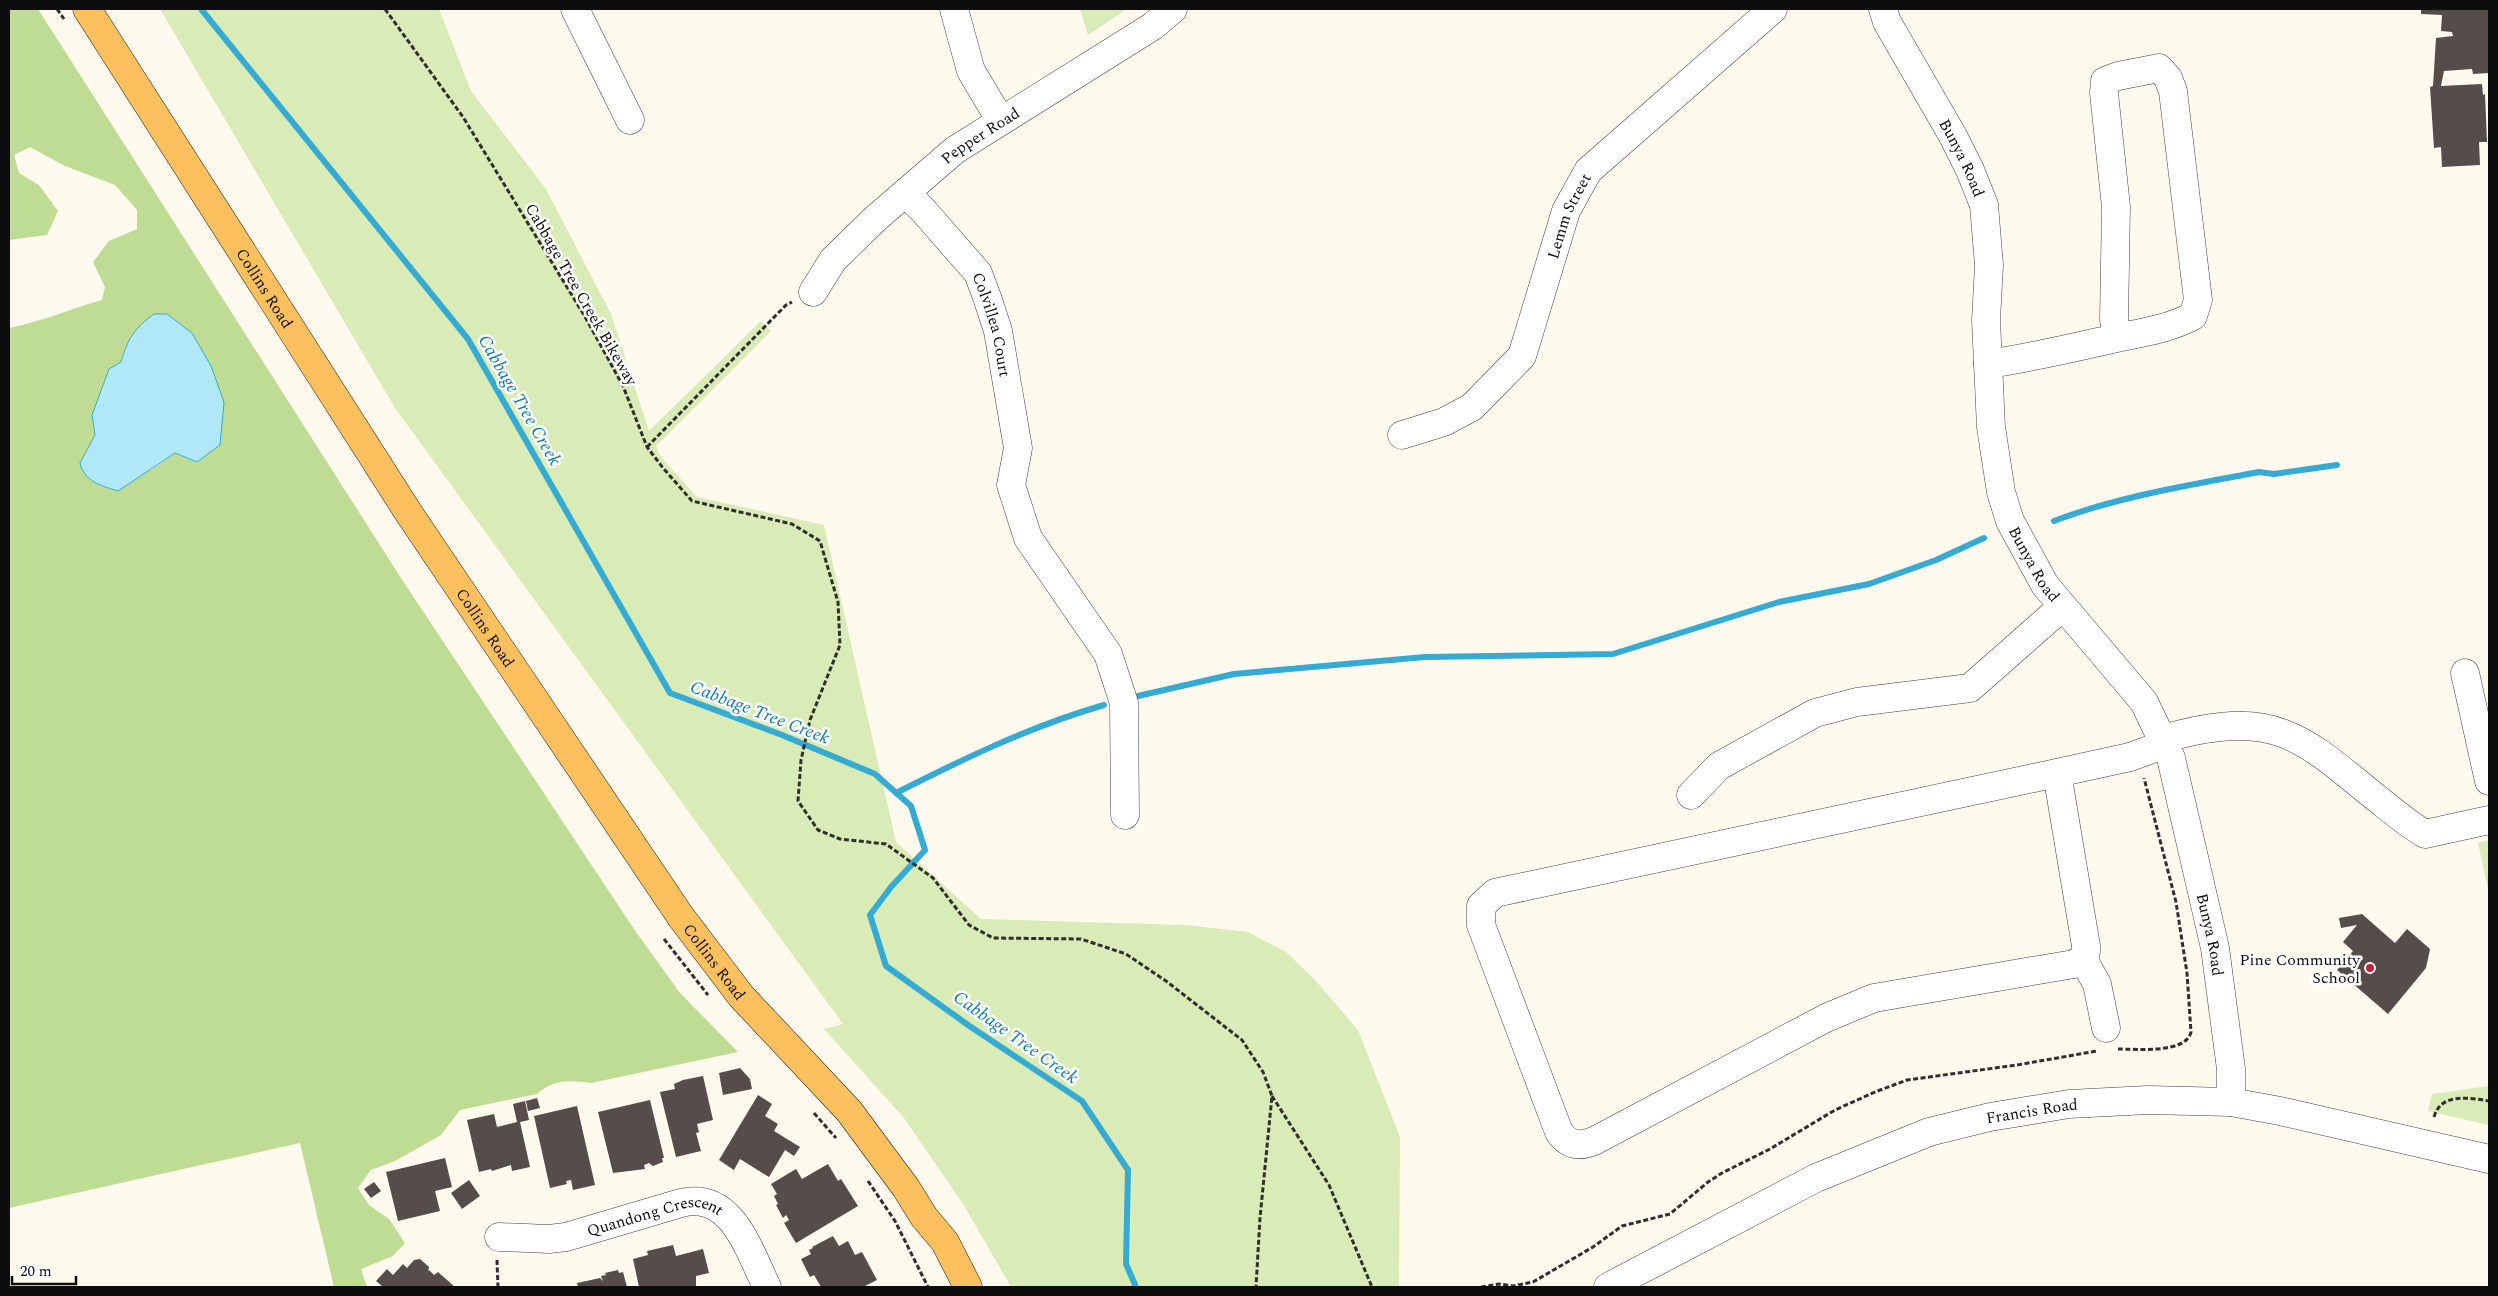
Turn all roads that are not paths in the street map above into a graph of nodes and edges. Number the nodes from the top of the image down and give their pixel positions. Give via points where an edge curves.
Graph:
1 (88, 9) edge
2 (576, 9) edge
3 (954, 9) edge
4 (1174, 9) edge
5 (1773, 9) edge
6 (1882, 9) edge
7 (630, 120) dead end
8 (1001, 121) junction
9 (905, 193) junction
10 (813, 292) road end
11 (2117, 338) junction
12 (1988, 364) junction
13 (1402, 435) dead end
14 (2062, 607) junction
15 (2465, 673) dead end
16 (2164, 742) junction
17 (2057, 773) junction
18 (2489, 781) edge
19 (1691, 795) dead end
20 (1126, 815) dead end
21 (2489, 820) edge
22 (2083, 959) junction
23 (2104, 1043) road end
24 (2231, 1102) junction
25 (2489, 1159) edge
26 (924, 1218) junction
27 (499, 1237) dead end
28 (766, 1287) edge
29 (952, 1287) edge
30 (968, 1287) edge
31 (1608, 1287) edge

1 - 26 main road, Collins Road via 410,515 681,917 742,996 849,1111
2 - 7 street
3 - 8 street via 971,71
4 - 8 street, Pepper Road via 1153,26
5 - 13 street, Lemm Street via 1588,172 1566,211 1522,356 1472,407 1444,422
6 - 12 street, Bunya Road via 1970,170 1984,205 1989,265
8 - 9 street, Pepper Road via 955,150
9 - 10 street, Pepper Road via 833,260
9 - 20 street, Colvillea Court via 978,273 988,300 998,331 1018,448 1011,484 1028,538 1108,654 1124,704
11 - 11 street via 2180,323 2193,316 2198,300 2173,91 2168,78 2158,68 2118,76 2106,81 2104,87 2116,207 2114,320
11 - 12 street
12 - 14 street, Bunya Road via 1990,427 2001,492 2021,543
14 - 16 street, Bunya Road via 2144,702
14 - 19 street via 1970,688 1857,702 1815,713 1719,766
15 - 18 street
16 - 17 street via 2138,755
16 - 21 street via 2184,733 2253,726 2282,733 2313,749 2425,834
16 - 24 street, Bunya Road via 2194,848 2215,948 2231,1069
17 - 22 street via 2086,946 2087,954
17 - 22 street via 1495,893 1481,906 1481,925 1559,1132 1564,1140 1578,1145 1596,1140 1847,1008 1874,998 2063,966
22 - 23 street via 2097,984
24 - 25 street, Francis Road
24 - 31 street, Francis Road via 2148,1100 2069,1104 1929,1132 1816,1178
26 - 29 main road, Collins Road
26 - 30 main road, Collins Road via 945,1242
27 - 28 street, Quandong Crescent via 566,1237 681,1203 704,1201 716,1205 734,1221

